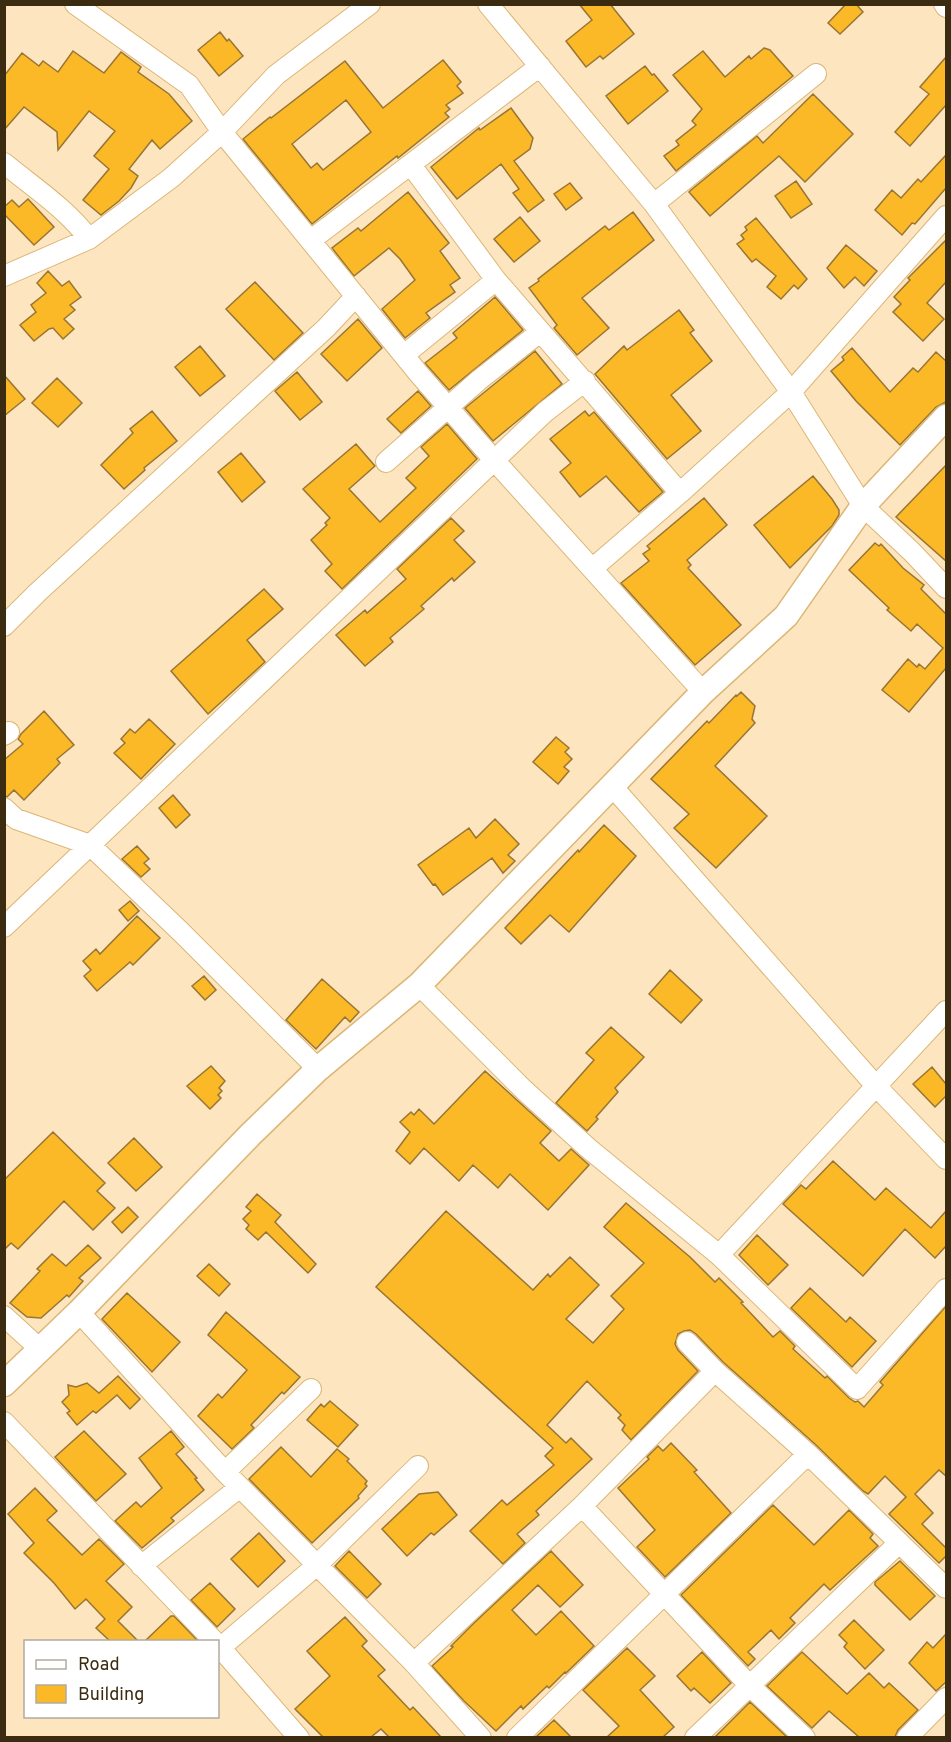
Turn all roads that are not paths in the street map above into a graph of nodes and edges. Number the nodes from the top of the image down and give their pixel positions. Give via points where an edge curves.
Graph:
1 (75, 4) edge
2 (370, 4) edge
3 (488, 4) edge
4 (540, 66) junction
5 (816, 74) dead end
6 (222, 132) junction
7 (4, 164) edge
8 (411, 165) junction
9 (654, 204) junction
10 (946, 216) edge
11 (89, 239) junction
12 (311, 240) junction
13 (4, 276) edge
14 (496, 280) junction
15 (356, 296) junction
16 (540, 332) junction
17 (404, 355) junction
18 (585, 381) junction
19 (791, 392) junction
20 (448, 407) junction
21 (946, 417) edge
22 (494, 460) junction
23 (386, 462) dead end
24 (680, 493) junction
25 (863, 506) junction
26 (593, 568) junction
27 (946, 588) edge
28 (4, 626) edge
29 (704, 692) junction
30 (612, 786) junction
31 (4, 808) edge
32 (90, 845) junction
33 (4, 927) edge
34 (419, 985) junction
35 (946, 1011) edge
36 (318, 1069) junction
37 (876, 1086) junction
38 (946, 1159) edge
39 (719, 1255) junction
40 (946, 1289) edge
41 (79, 1312) junction
42 (4, 1316) edge
43 (687, 1342) dead end
44 (40, 1349) junction
45 (715, 1371) junction
46 (4, 1384) edge
47 (311, 1389) dead end
48 (4, 1422) edge
49 (808, 1454) junction
50 (418, 1466) dead end
51 (225, 1472) junction
52 (240, 1487) junction
53 (582, 1506) junction
54 (899, 1543) junction
55 (141, 1566) junction
56 (316, 1566) junction
57 (946, 1588) edge
58 (664, 1595) junction
59 (212, 1640) edge
60 (219, 1643) edge
61 (219, 1647) edge
62 (414, 1663) junction
63 (750, 1686) junction
64 (946, 1698) edge
65 (299, 1737) edge
66 (482, 1737) edge
67 (517, 1737) edge
68 (695, 1737) edge
69 (805, 1737) edge
70 (907, 1737) edge

1 - 6 street via 189,85
2 - 6 street via 276,75
3 - 4 street
4 - 8 street
4 - 9 street
5 - 9 street
6 - 11 street via 171,177
6 - 12 street
7 - 11 street via 57,206
8 - 12 street
8 - 14 street
9 - 19 street
10 - 19 street
11 - 13 street
12 - 15 street
14 - 16 street
14 - 17 street
15 - 17 street
15 - 28 street
16 - 18 street
16 - 20 street
17 - 20 street
18 - 22 street
18 - 24 street
19 - 24 street
19 - 25 street
20 - 22 street
20 - 23 street
21 - 25 street
22 - 26 street
22 - 32 street
24 - 26 street
25 - 27 street
25 - 29 street via 786,616
26 - 29 street
29 - 30 street
30 - 34 street
30 - 37 street
31 - 32 street via 16,819
32 - 33 street
32 - 36 street
34 - 36 street
34 - 39 street via 588,1148
35 - 37 street
36 - 41 street
37 - 38 street
37 - 39 street
39 - 40 street via 857,1389
41 - 44 street
41 - 51 street
42 - 44 street
43 - 45 street
44 - 46 street
45 - 49 street
45 - 53 street
47 - 51 street
48 - 55 street
49 - 54 street
49 - 58 street
50 - 56 street
51 - 52 street
52 - 55 street
52 - 56 street
53 - 58 street
53 - 62 street
54 - 57 street
54 - 63 street
55 - 59 street
56 - 60 street
56 - 62 street
58 - 63 street
58 - 67 street
61 - 65 street
62 - 66 street
63 - 68 street
63 - 69 street
64 - 70 street

